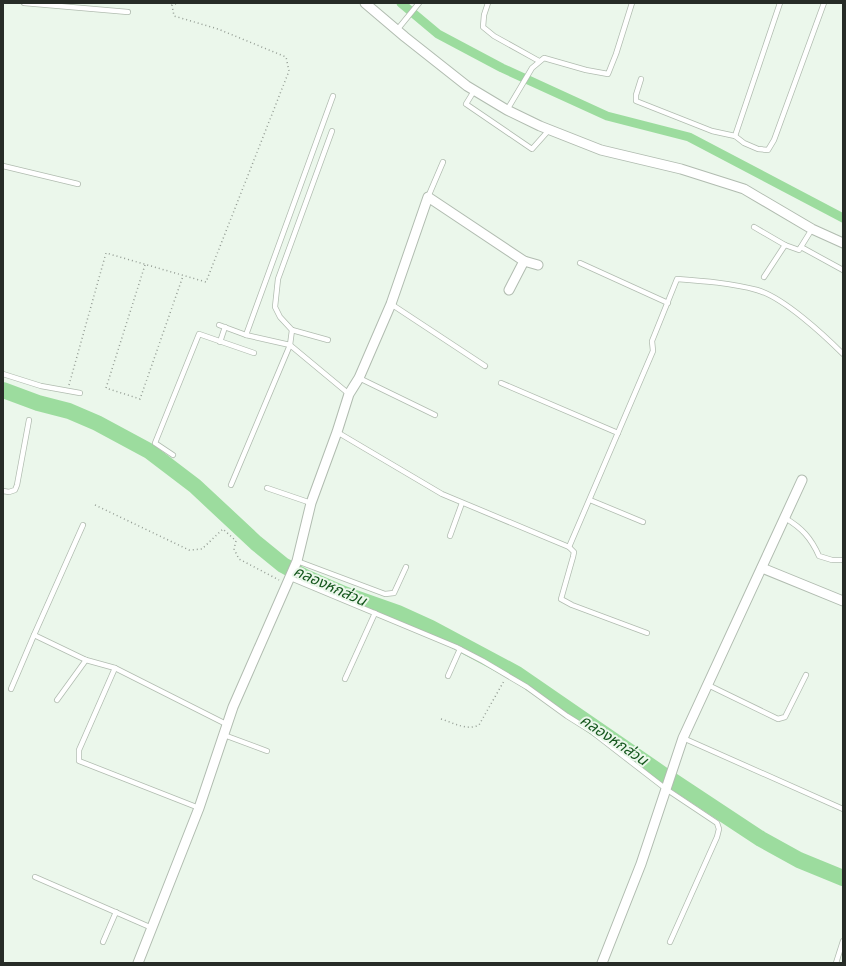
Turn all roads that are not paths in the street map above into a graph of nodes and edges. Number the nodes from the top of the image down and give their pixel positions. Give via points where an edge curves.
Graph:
1 (24, 3) edge
2 (365, 3) edge
3 (488, 3) edge
4 (632, 3) edge
5 (780, 3) edge
6 (824, 3) edge
7 (418, 4) edge
8 (128, 12) dead end
9 (397, 30) junction
10 (539, 62) junction
11 (641, 79) dead end
12 (474, 91) junction
13 (333, 96) dead end
14 (507, 110) junction
15 (549, 130) junction
16 (332, 131) dead end
17 (734, 136) junction
18 (443, 162) dead end
19 (3, 166) edge
20 (78, 184) dead end
21 (428, 197) junction
22 (754, 227) dead end
23 (812, 229) junction
24 (843, 241) edge
25 (785, 245) junction
26 (801, 246) junction
27 (524, 261) junction
28 (580, 263) dead end
29 (538, 266) dead end
30 (843, 270) edge
31 (764, 277) dead end
32 (509, 290) dead end
33 (668, 303) junction
34 (391, 304) junction
35 (219, 325) dead end
36 (225, 327) junction
37 (292, 330) junction
38 (246, 335) junction
39 (328, 340) dead end
40 (220, 342) junction
41 (290, 345) junction
42 (254, 353) dead end
43 (843, 354) edge
44 (485, 366) dead end
45 (3, 374) edge
46 (359, 378) junction
47 (501, 383) dead end
48 (80, 393) dead end
49 (349, 394) junction
50 (435, 414) dead end
51 (28, 420) dead end
52 (337, 432) junction
53 (618, 433) junction
54 (173, 455) dead end
55 (802, 480) dead end
56 (231, 485) dead end
57 (267, 488) dead end
58 (3, 491) edge
59 (590, 500) junction
60 (311, 503) junction
61 (462, 503) junction
62 (785, 518) junction
63 (643, 522) dead end
64 (83, 525) dead end
65 (450, 536) dead end
66 (569, 547) junction
67 (843, 560) edge
68 (297, 561) junction
69 (406, 567) dead end
70 (762, 568) junction
71 (288, 578) junction
72 (843, 601) edge
73 (375, 613) junction
74 (647, 633) dead end
75 (34, 635) junction
76 (460, 649) junction
77 (86, 660) junction
78 (115, 668) junction
79 (806, 675) dead end
80 (448, 676) dead end
81 (345, 678) dead end
82 (708, 685) junction
83 (11, 689) dead end
84 (58, 700) dead end
85 (226, 724) junction
86 (222, 734) junction
87 (683, 738) junction
88 (267, 751) dead end
89 (666, 789) junction
90 (199, 808) junction
91 (843, 809) edge
92 (35, 877) dead end
93 (116, 912) junction
94 (152, 928) junction
95 (843, 941) edge
96 (103, 942) dead end
97 (670, 942) dead end
98 (138, 963) edge
99 (602, 963) edge
100 (836, 963) edge

1 - 8 lane
2 - 9 street
3 - 10 lane via 483,27
4 - 10 lane via 608,74 544,58
5 - 17 lane
6 - 17 lane via 774,140 768,150 758,149
7 - 9 lane
9 - 12 street
10 - 14 lane via 532,68
11 - 17 lane via 636,101 712,131
12 - 14 street
12 - 15 lane via 466,104 532,150
13 - 38 lane
14 - 15 street
15 - 23 street via 601,150 681,169 744,189
16 - 37 lane via 278,279 275,307 280,318
18 - 21 lane
19 - 20 lane
21 - 27 street
21 - 34 street
22 - 25 lane
23 - 24 street
23 - 26 lane
25 - 26 lane via 799,250
25 - 31 lane
26 - 30 lane
27 - 29 street
27 - 32 street
28 - 33 lane
33 - 43 lane via 677,279 758,290 791,309
33 - 53 lane via 652,341 653,351
34 - 44 lane
34 - 46 street
35 - 36 lane
36 - 38 lane
36 - 40 lane
37 - 39 lane
37 - 41 lane
38 - 41 lane
40 - 42 lane
40 - 54 lane via 199,334 155,443
41 - 49 lane
41 - 56 lane
45 - 48 lane via 41,386
46 - 49 street
46 - 50 lane
47 - 53 lane
49 - 52 street
51 - 58 lane via 17,486 15,490
52 - 60 street
52 - 61 lane via 442,494
53 - 59 lane
55 - 62 street
57 - 60 lane
59 - 63 lane
59 - 66 lane
60 - 68 street
61 - 65 lane
61 - 66 lane
62 - 67 lane via 807,533 819,556
62 - 70 street
64 - 75 lane
66 - 74 lane via 574,552 574,557 561,599
68 - 69 lane via 385,594 394,593
68 - 71 street
70 - 72 street
70 - 82 street
71 - 73 lane
71 - 85 street
73 - 76 lane
73 - 81 lane
75 - 77 lane
75 - 83 lane
76 - 80 lane
76 - 89 lane via 507,676 591,731
77 - 78 lane
77 - 84 lane
78 - 85 lane
78 - 90 lane via 79,750 79,761
79 - 82 lane via 785,718 778,719
82 - 87 street
85 - 86 street
86 - 88 lane
86 - 90 street
87 - 89 street
87 - 91 lane
89 - 97 lane via 717,822 719,829
89 - 99 street via 641,864
90 - 94 street
92 - 93 lane
93 - 94 lane
93 - 96 lane
94 - 98 street
95 - 100 lane

